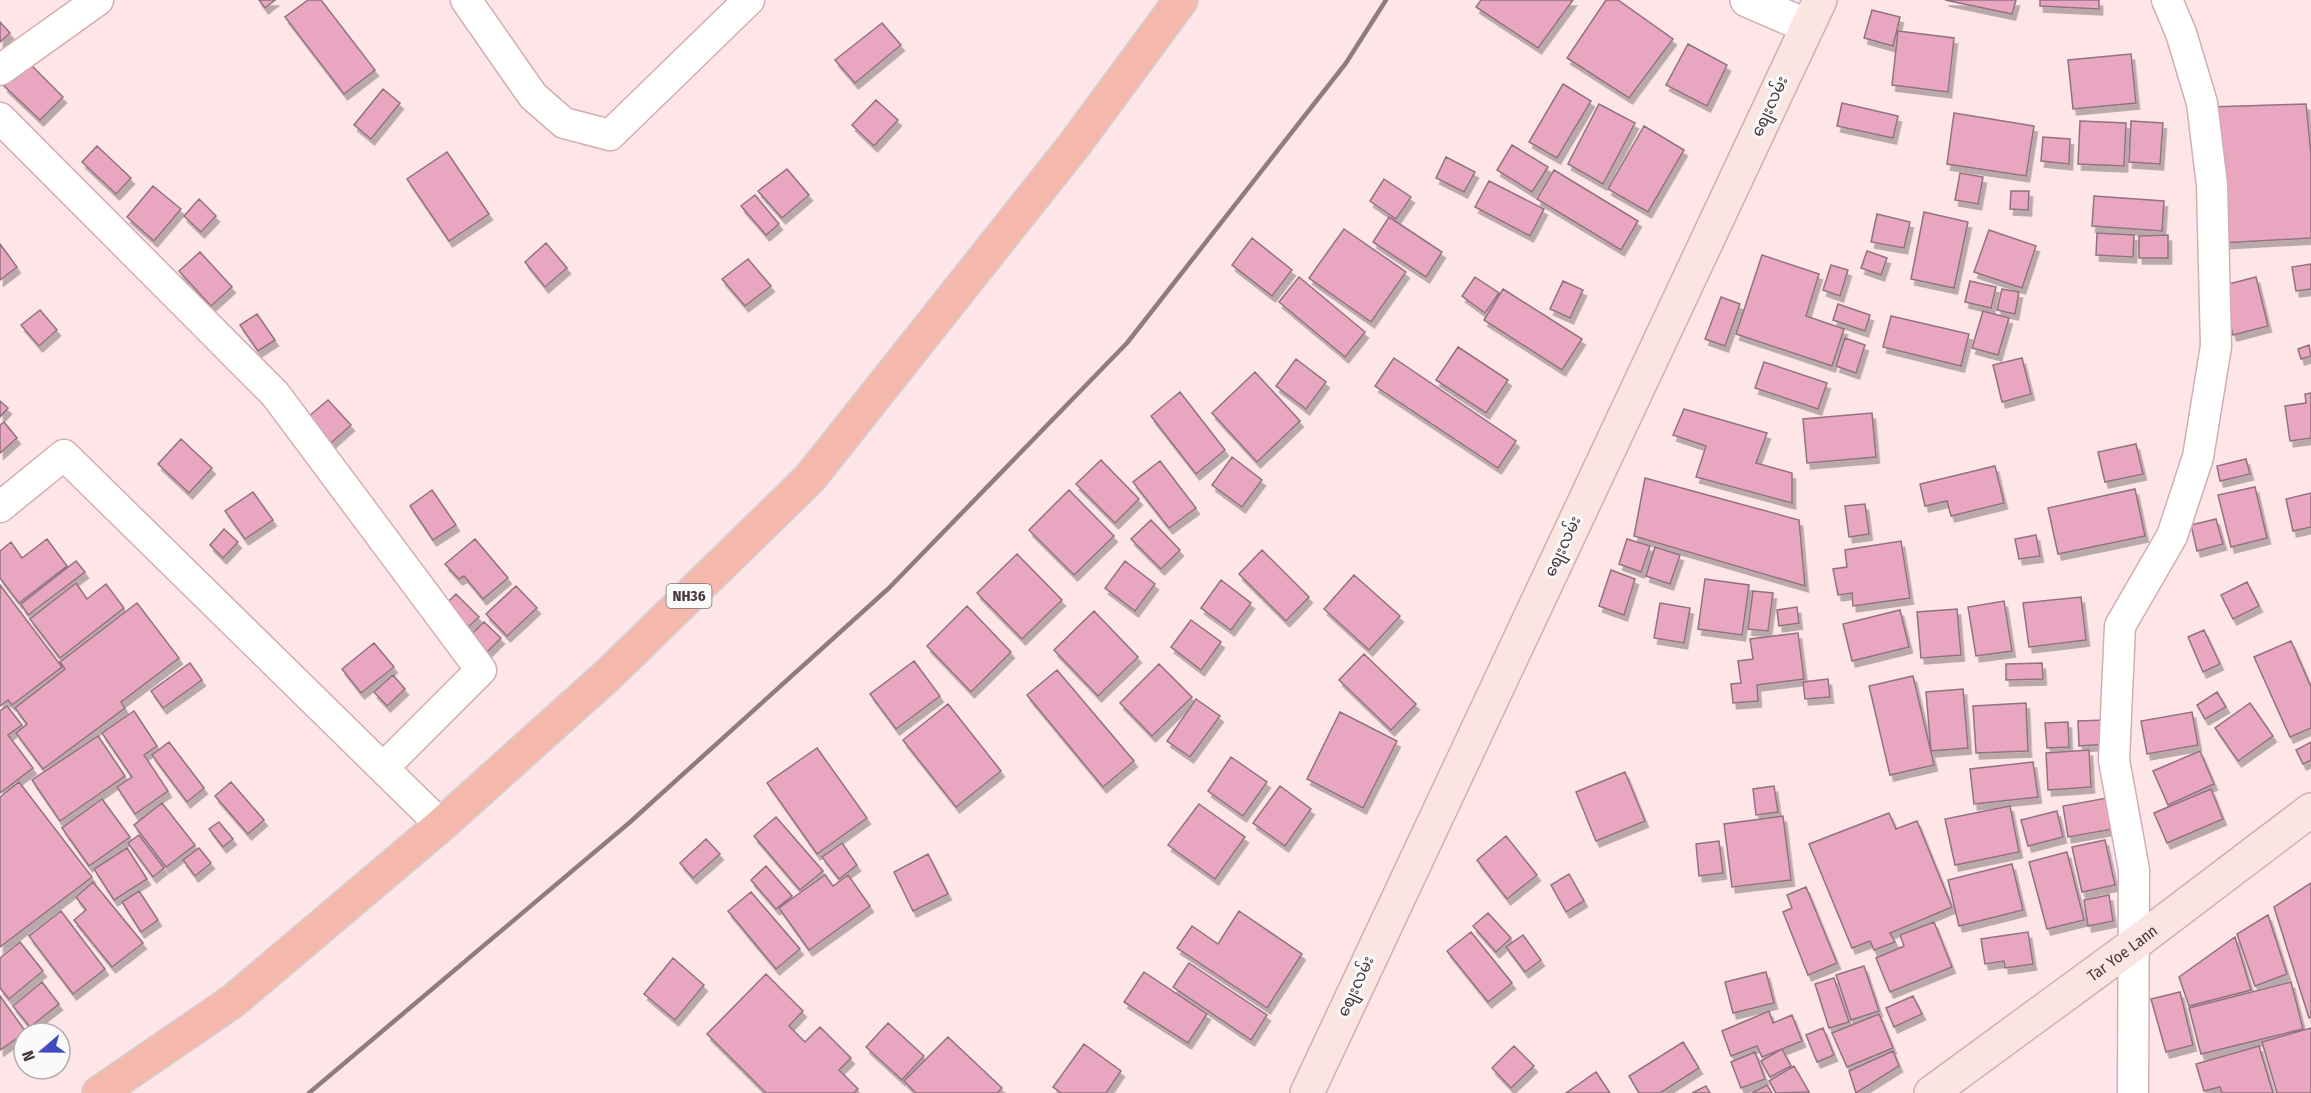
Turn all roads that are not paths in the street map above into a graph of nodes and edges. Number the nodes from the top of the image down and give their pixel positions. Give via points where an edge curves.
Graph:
1 (98, 0) edge
2 (466, 0) edge
3 (748, 0) edge
4 (1181, 0) edge
5 (1747, 0) edge
6 (2167, 0) edge
7 (1813, 13) edge
8 (0, 70) edge
9 (0, 118) edge
10 (0, 507) edge
11 (383, 768) junction
12 (2311, 810) edge
13 (441, 825) junction
14 (2133, 945) junction
15 (99, 1093) edge
16 (1306, 1093) edge
17 (1931, 1093) edge
18 (2133, 1093) edge

1 - 8 street
2 - 3 street via 533,96 564,123 610,135
4 - 13 highway, NH36 via 1075,144 810,478 609,674
5 - 7 street
6 - 14 street via 2202,103 2211,184 2216,346 2198,457 2172,536 2120,626 2114,760 2134,870
7 - 16 main road, စျေးလမ်း
9 - 11 street via 275,394 481,670
10 - 11 street via 64,455
11 - 13 street
12 - 14 main road, Tar Yoe Lann
13 - 15 highway, NH36 via 232,1001
14 - 17 main road, Tar Yoe Lann
14 - 18 street

